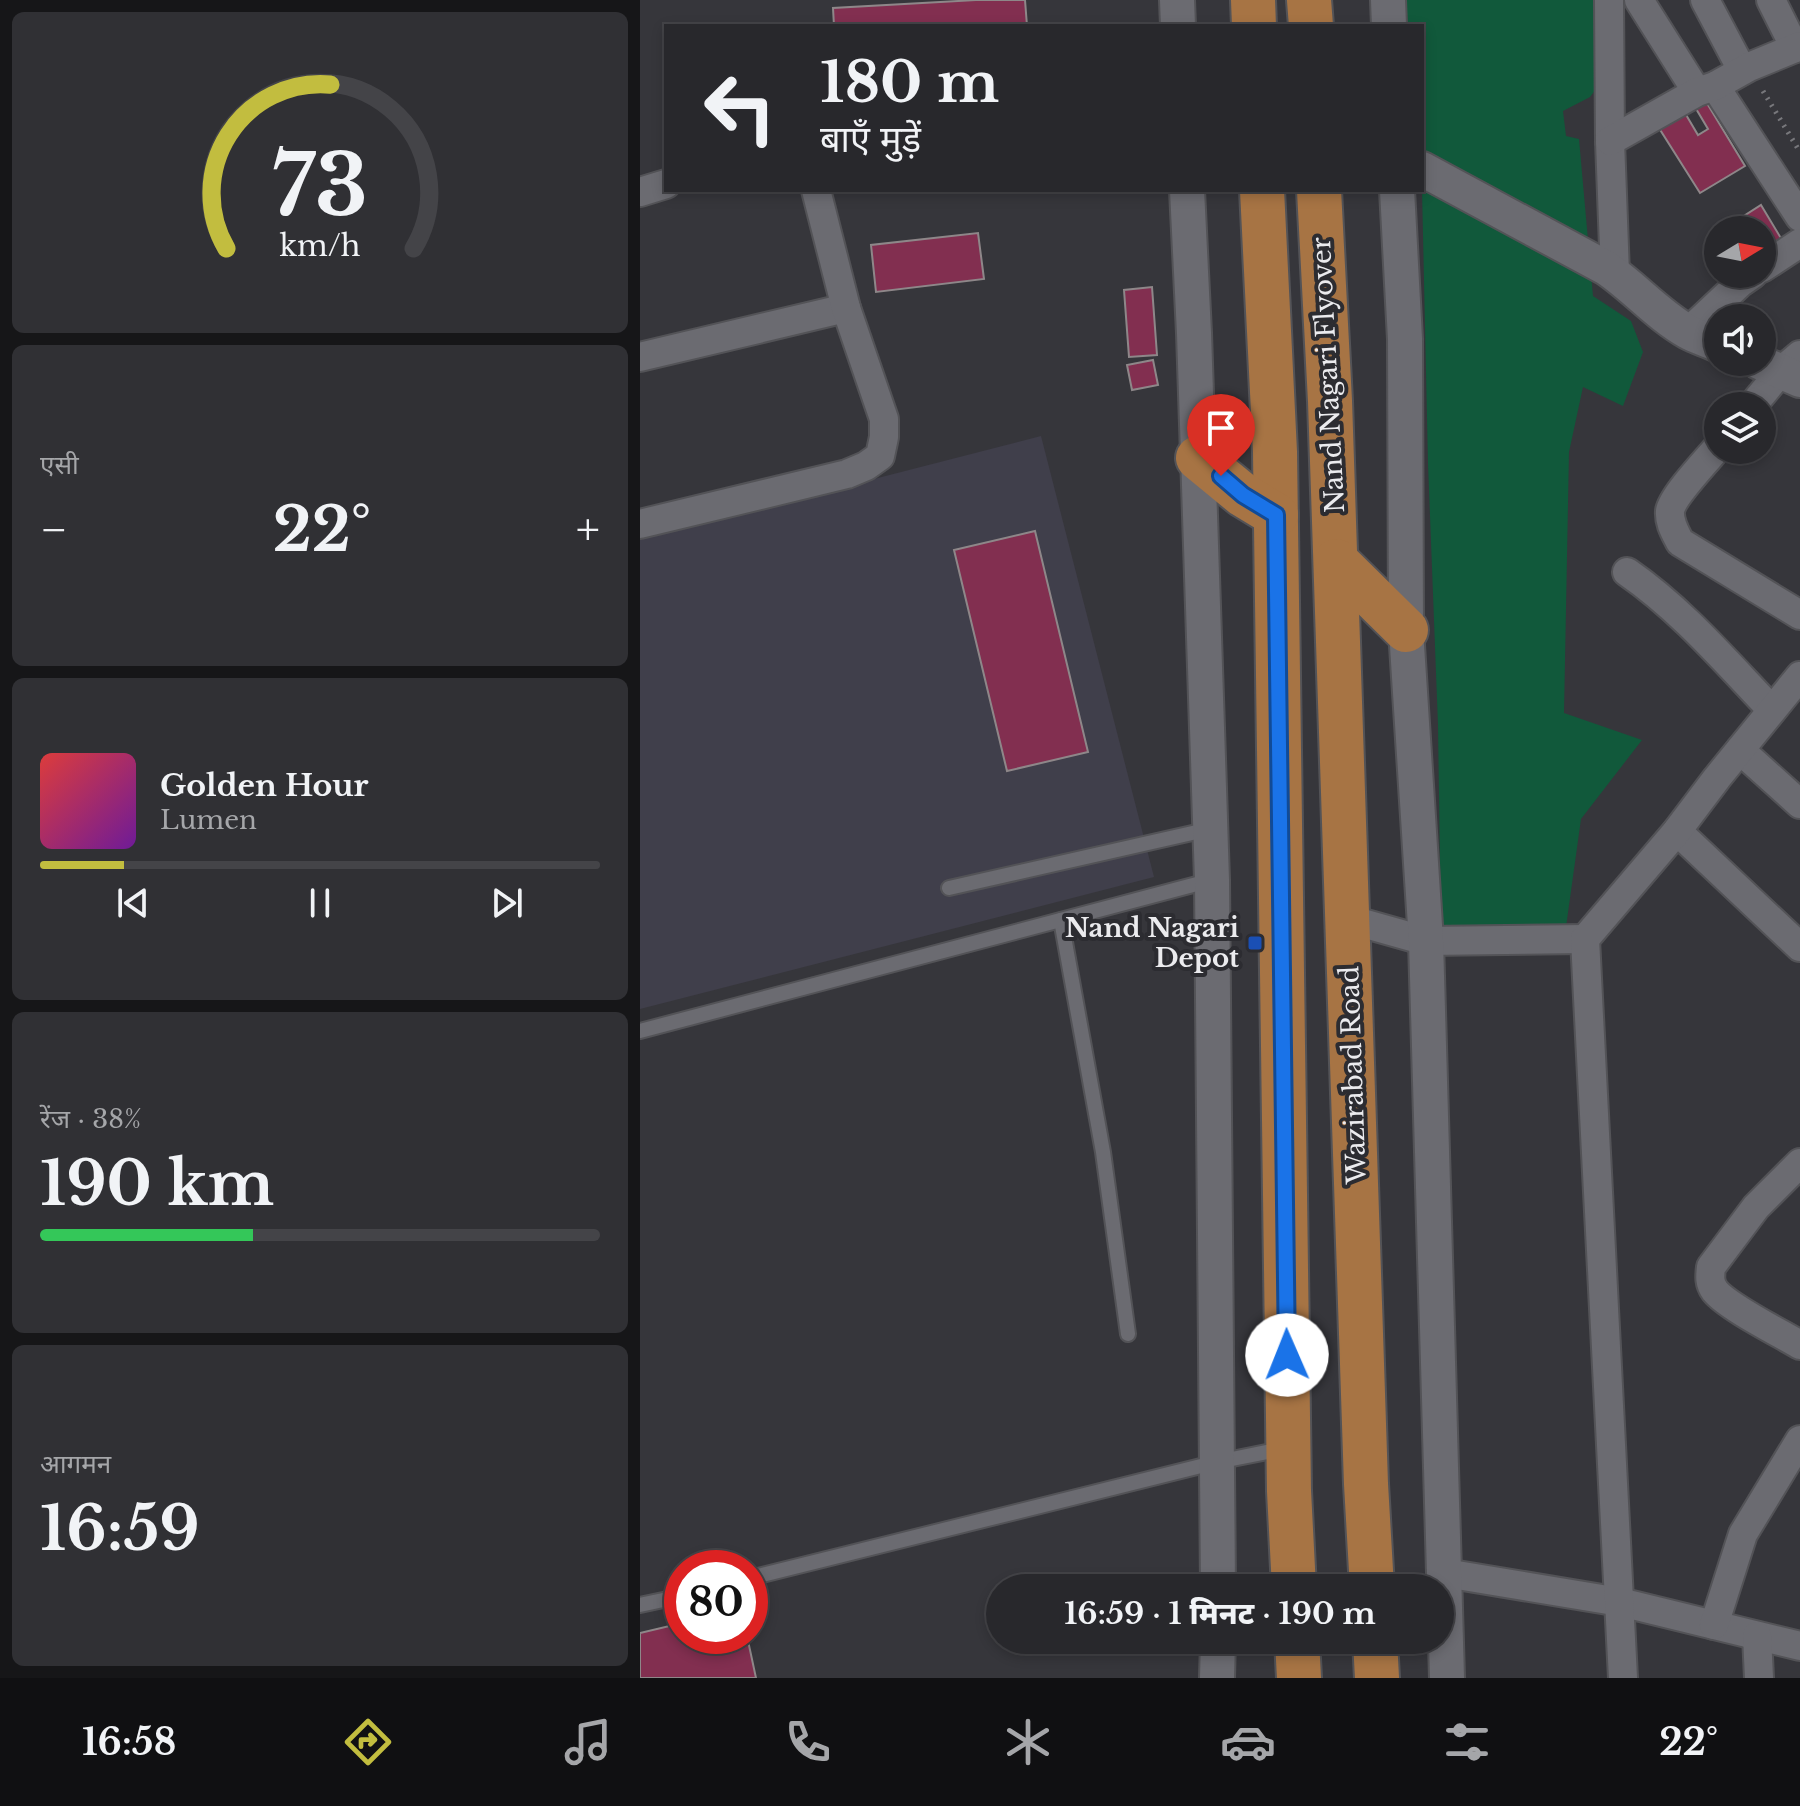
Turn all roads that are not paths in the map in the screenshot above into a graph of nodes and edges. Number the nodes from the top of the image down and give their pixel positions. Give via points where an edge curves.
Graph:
1 (1177, 0) edge
2 (1253, 0) edge
3 (1309, 0) edge
4 (1388, 0) edge
5 (1609, 0) edge
6 (1639, 0) edge
7 (1705, 0) edge
8 (1771, 0) edge
9 (1178, 24) edge
10 (1254, 24) edge
11 (1311, 24) edge
12 (1389, 24) edge
13 (1798, 47) edge
14 (1745, 69) junction
15 (1706, 89) junction
16 (1610, 141) junction
17 (1424, 170) edge
18 (664, 185) edge
19 (640, 192) edge
20 (817, 192) edge
21 (1187, 192) edge
22 (1262, 192) edge
23 (1319, 192) edge
24 (1397, 192) edge
25 (1800, 217) edge
26 (1800, 243) edge
27 (1776, 259) edge
28 (1615, 274) junction
29 (1737, 288) edge
30 (846, 308) junction
31 (1703, 338) edge
32 (640, 357) edge
33 (1785, 367) edge
34 (1764, 392) edge
35 (1198, 458) junction
36 (1704, 464) edge
37 (1276, 515) junction
38 (640, 524) edge
39 (1336, 561) junction
40 (1627, 572) dead end
41 (1800, 615) edge
42 (1406, 630) junction
43 (1800, 676) edge
44 (1772, 710) junction
45 (1740, 750) junction
46 (1800, 804) edge
47 (1211, 829) junction
48 (1677, 831) junction
49 (1212, 880) junction
50 (949, 888) dead end
51 (1348, 919) junction
52 (1061, 920) junction
53 (1585, 939) junction
54 (1426, 941) junction
55 (1800, 947) edge
56 (640, 1031) edge
57 (1800, 1163) edge
58 (1128, 1334) dead end
59 (1800, 1345) edge
60 (1800, 1440) edge
61 (1288, 1448) junction
62 (1217, 1462) junction
63 (1445, 1573) junction
64 (768, 1574) edge
65 (1218, 1574) edge
66 (1293, 1574) edge
67 (1371, 1574) edge
68 (664, 1600) edge
69 (1620, 1602) junction
70 (640, 1605) edge
71 (1714, 1625) junction
72 (1757, 1636) junction
73 (1800, 1646) edge
74 (1218, 1654) edge
75 (1298, 1654) edge
76 (1376, 1654) edge
77 (1217, 1678) edge
78 (1299, 1678) edge
79 (1377, 1678) edge
80 (1447, 1678) edge
81 (1623, 1678) edge
82 (1759, 1678) edge

1 - 9 street
2 - 10 highway
3 - 11 highway
4 - 12 street
5 - 16 street
6 - 15 street
7 - 14 street
8 - 13 street
13 - 14 street
14 - 15 street
15 - 16 street
15 - 25 street
16 - 28 street
17 - 28 street
18 - 19 street
20 - 30 street
21 - 35 street
22 - 37 highway
23 - 39 highway, Nand Nagari Flyover
24 - 42 street via 1405,339
26 - 27 street
28 - 31 street via 1663,315
29 - 31 street
30 - 32 street
30 - 38 street via 884,419 880,456 847,474
33 - 34 street
35 - 37 highway
35 - 47 street
36 - 41 street via 1670,509 1671,527 1680,542
37 - 61 highway
39 - 42 highway
39 - 51 highway, Wazirabad Road
40 - 44 street via 1689,623
42 - 54 street
43 - 44 street
44 - 45 street
45 - 46 street
45 - 48 street
47 - 49 street
47 - 50 lane
48 - 53 street
48 - 55 street
49 - 52 lane
49 - 62 street
51 - 54 street
51 - 67 highway, Wazirabad Road
52 - 56 lane
52 - 58 lane via 1103,1152
53 - 54 street
53 - 69 street
54 - 63 street
57 - 59 street via 1756,1207 1711,1267 1709,1278 1730,1303
60 - 71 street via 1743,1534
61 - 62 lane
61 - 66 highway
62 - 64 lane
62 - 65 street
63 - 69 street
63 - 80 street
68 - 70 lane
69 - 71 street
69 - 81 street
71 - 72 street
72 - 73 street
72 - 82 street
74 - 77 street
75 - 78 highway
76 - 79 highway

